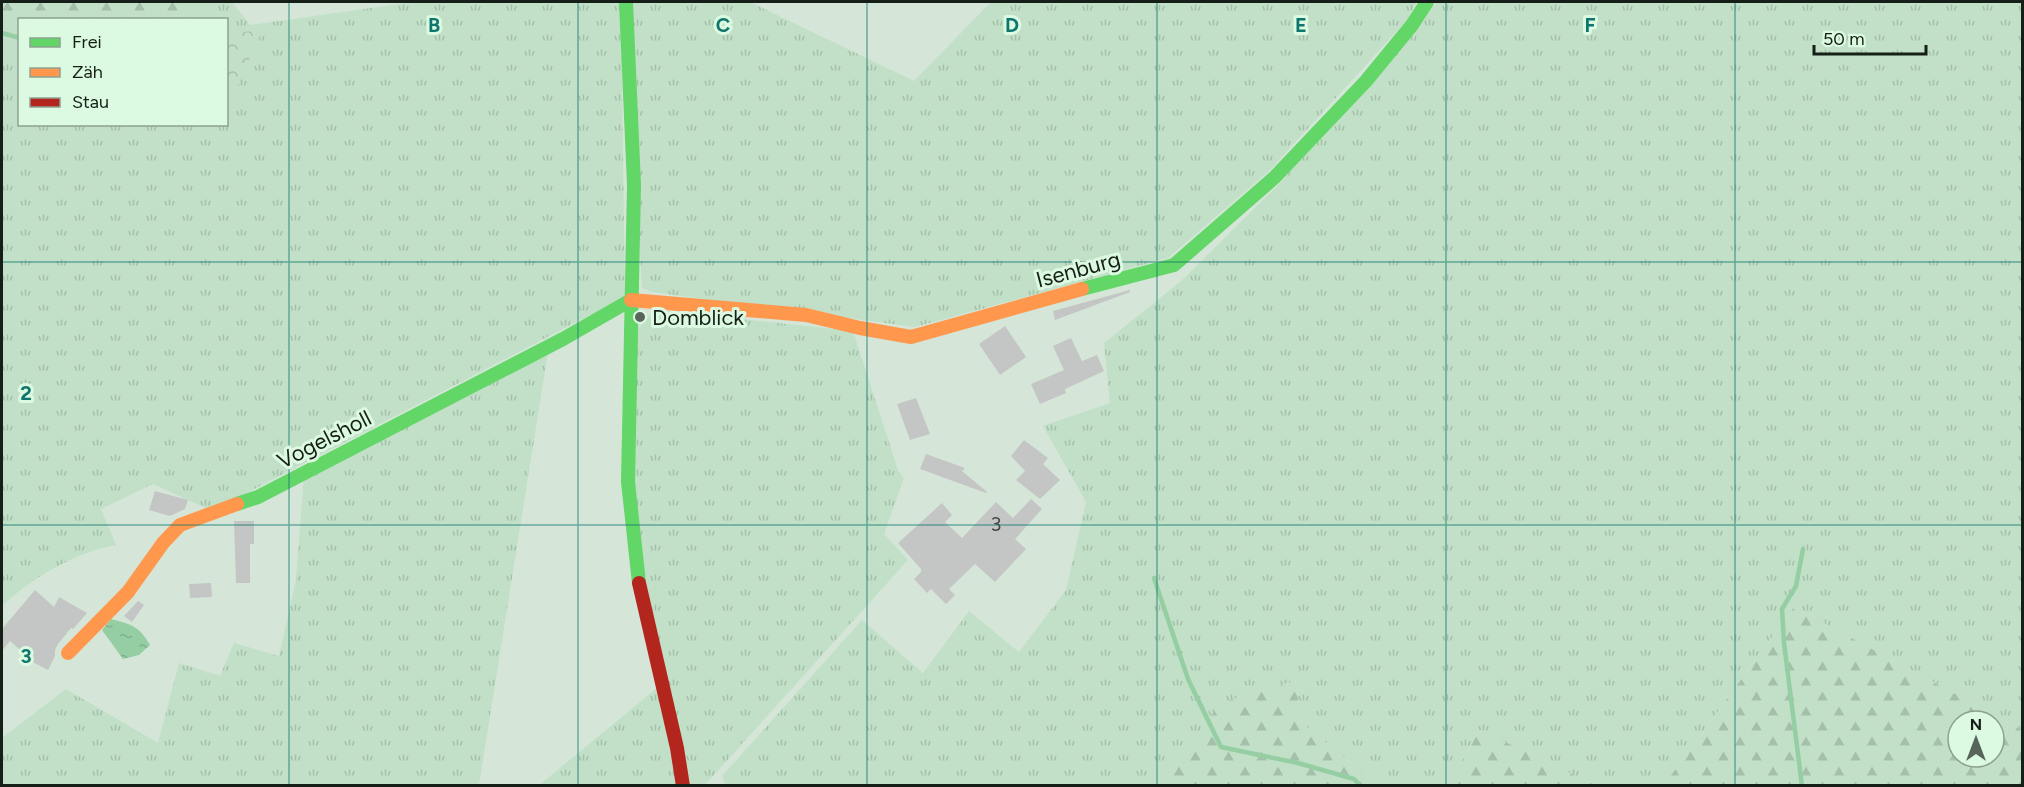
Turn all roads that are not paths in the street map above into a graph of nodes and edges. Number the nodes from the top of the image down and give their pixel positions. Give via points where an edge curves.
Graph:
1 (626, 2) edge
2 (1427, 2) edge
3 (632, 300) junction
4 (68, 653) dead end
5 (683, 786) edge

1 - 3 street via 634,185
2 - 3 street, Isenburg via 1366,81 1282,169 1174,265 912,336 806,315
3 - 4 street, Vogelsholl via 258,496 180,525 128,592
3 - 5 street via 628,482 637,576 678,748

